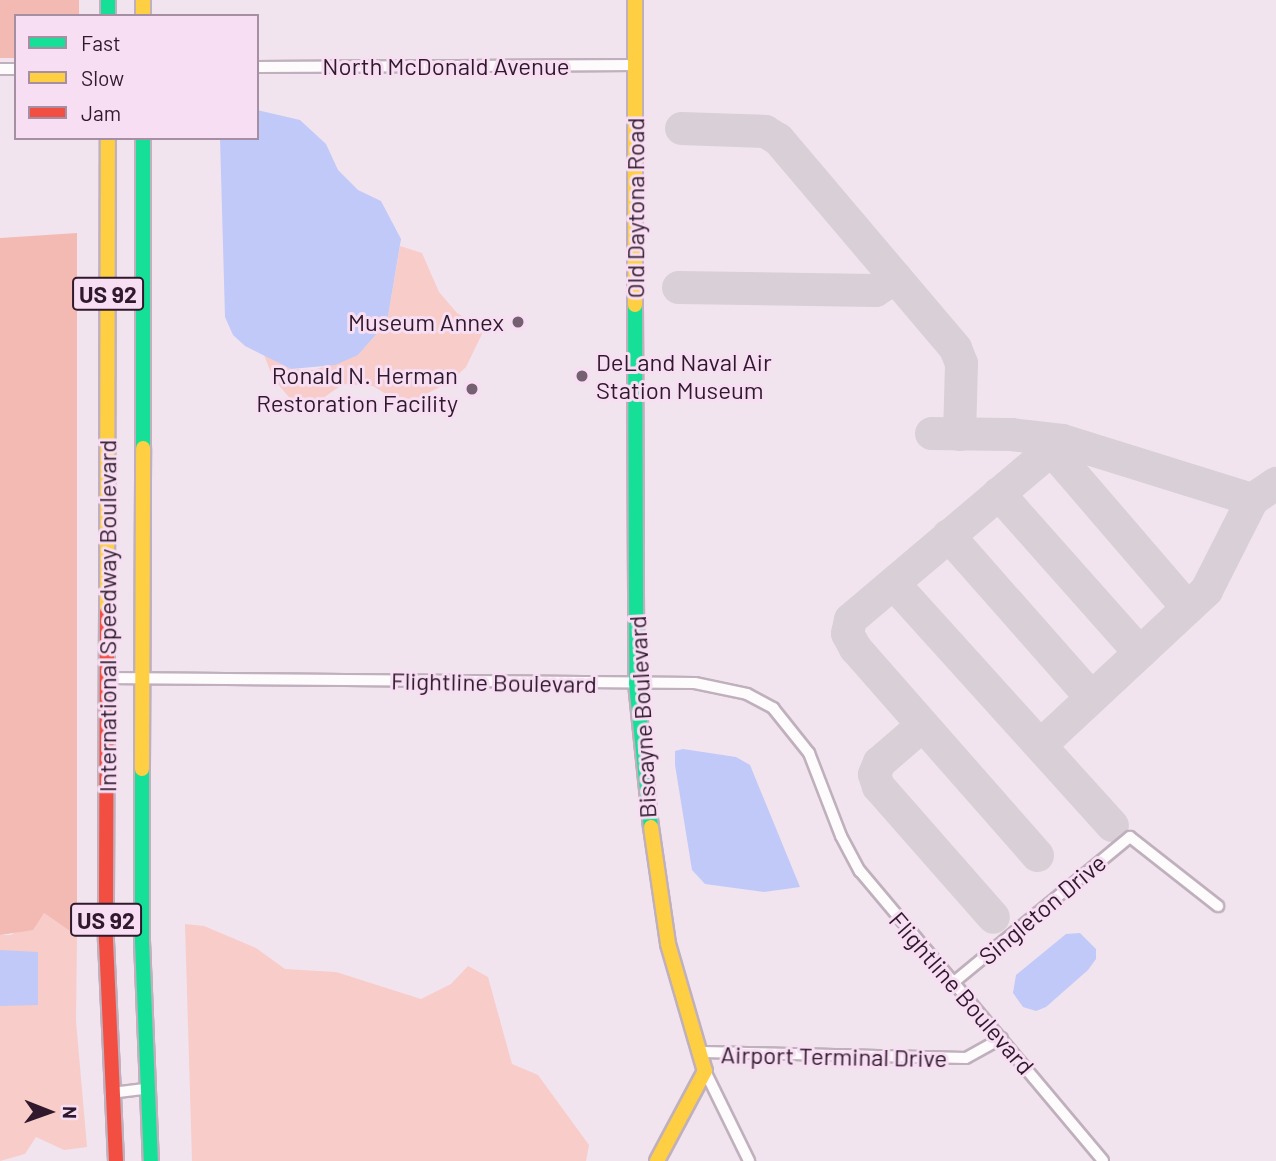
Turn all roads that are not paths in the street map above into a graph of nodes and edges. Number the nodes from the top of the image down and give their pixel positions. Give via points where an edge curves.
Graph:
1 (635, 0) edge
2 (635, 65) junction
3 (259, 66) edge
4 (108, 140) edge
5 (143, 140) edge
6 (635, 416) joint
7 (107, 678) junction
8 (143, 678) junction
9 (636, 683) junction
10 (1218, 906) dead end
11 (954, 982) junction
12 (1002, 1038) junction
13 (703, 1052) junction
14 (705, 1071) junction
15 (146, 1089) junction
16 (111, 1093) junction
17 (116, 1161) edge
18 (151, 1161) edge
19 (657, 1161) edge
20 (749, 1161) edge
21 (1103, 1161) edge

1 - 2 main road, Old Daytona Road
2 - 3 street, North McDonald Avenue
2 - 6 main road, Old Daytona Road
4 - 7 main road, International Speedway Boulevard / US 92
5 - 8 main road, International Speedway Boulevard / US 92
6 - 9 main road, Biscayne Boulevard
7 - 8 street, Flightline Boulevard
7 - 16 main road, International Speedway Boulevard / US 92 via 106,965
8 - 9 street, Flightline Boulevard
8 - 15 main road, International Speedway Boulevard / US 92
9 - 11 street, Flightline Boulevard via 718,684 773,708 809,753 841,836 860,871
9 - 13 main road, Biscayne Boulevard via 641,770 668,944
10 - 11 street, Singleton Drive via 1130,836
11 - 12 street, Flightline Boulevard
12 - 13 street, Airport Terminal Drive via 966,1058
12 - 21 street, Flightline Boulevard
13 - 14 main road, Biscayne Boulevard
14 - 19 main road
14 - 20 street
15 - 16 street
15 - 18 main road, International Speedway Boulevard / US 92
16 - 17 main road, International Speedway Boulevard / US 92

